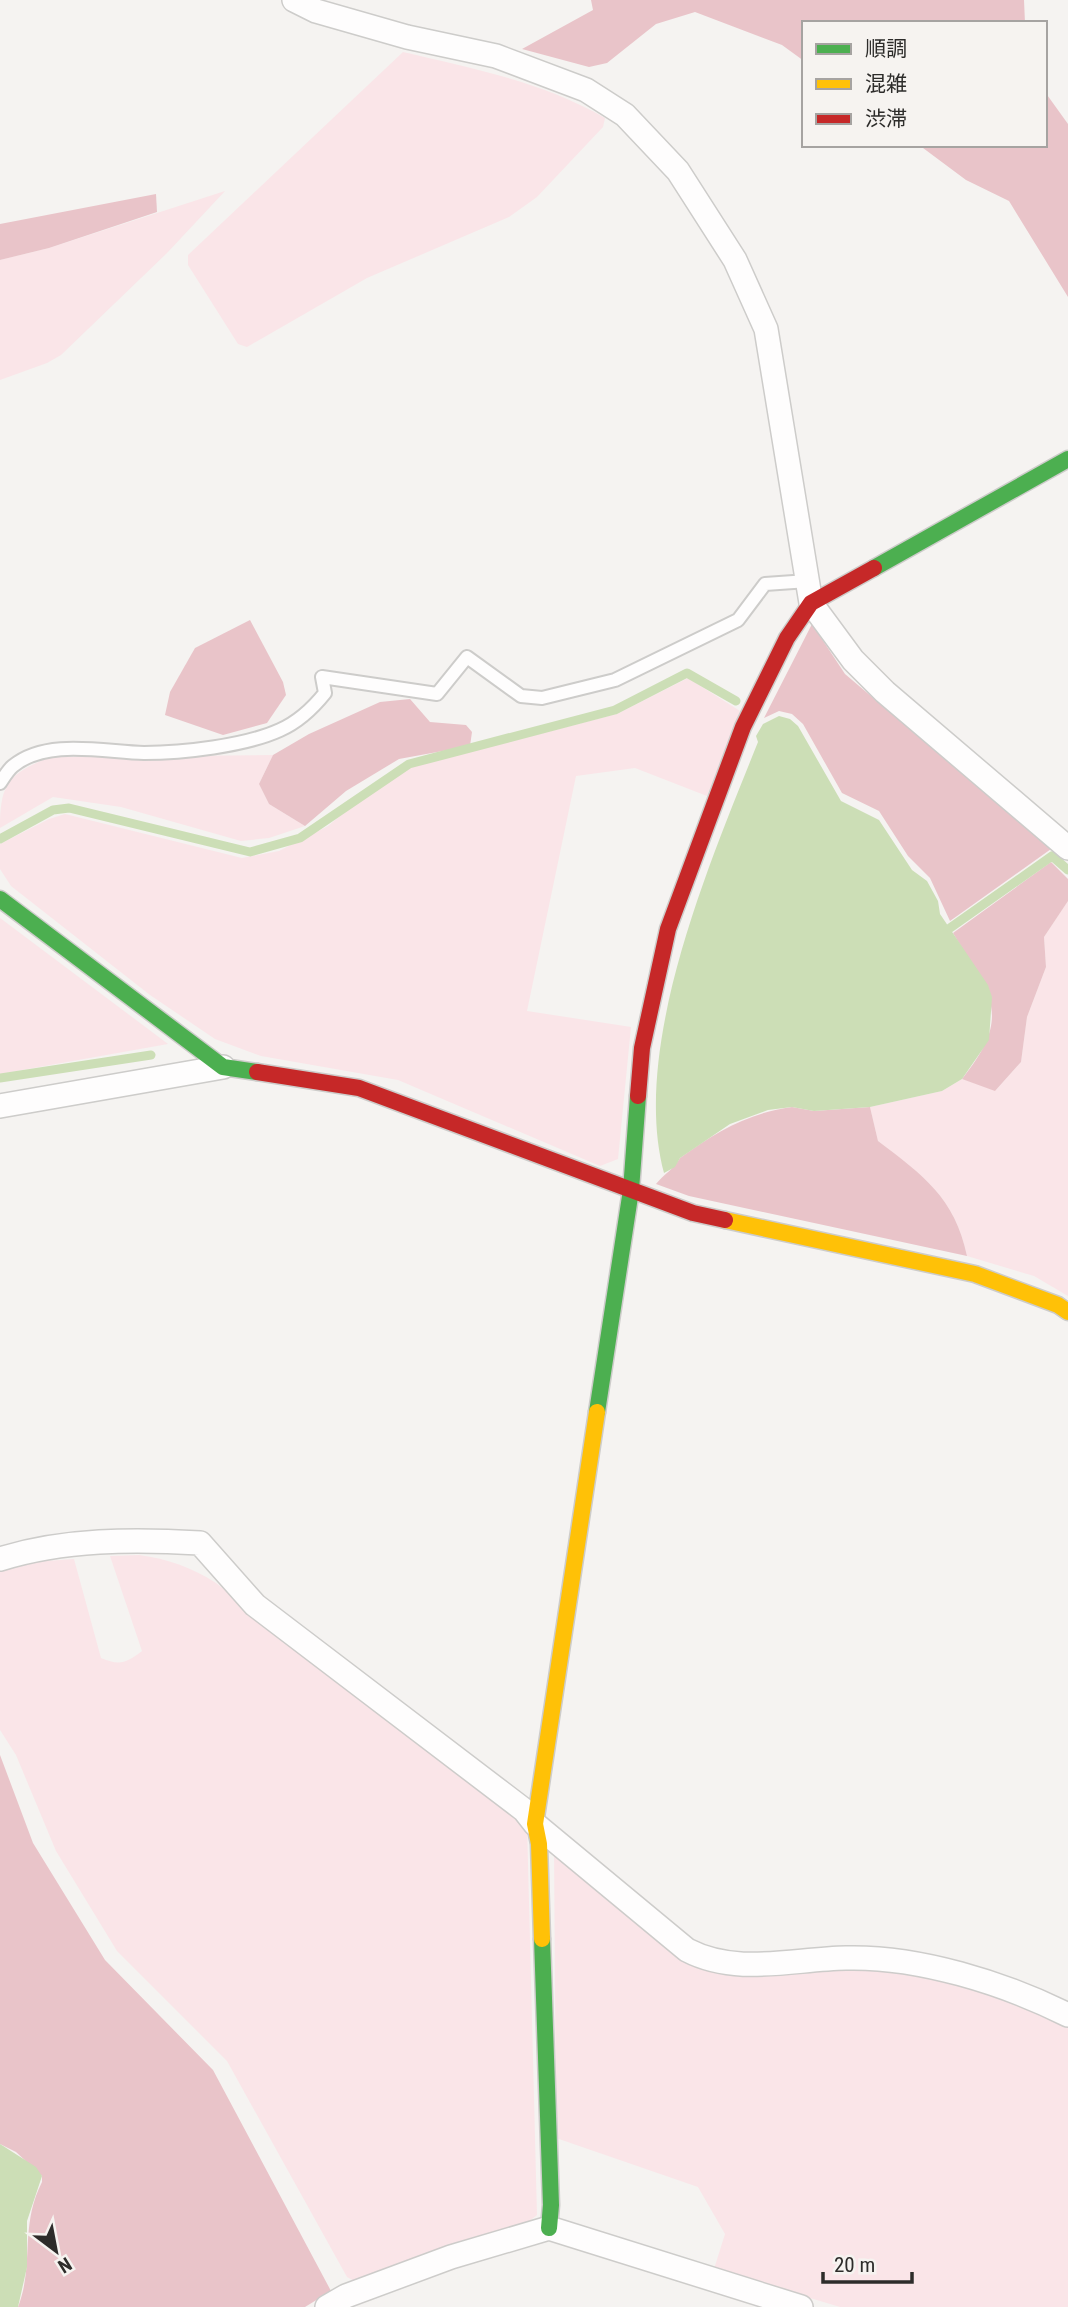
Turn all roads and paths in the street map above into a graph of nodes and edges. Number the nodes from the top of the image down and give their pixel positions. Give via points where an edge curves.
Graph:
1 (294, 0) edge
2 (1068, 459) edge
3 (809, 592) junction
4 (0, 783) edge
5 (1068, 848) edge
6 (0, 899) edge
7 (223, 1067) junction
8 (0, 1106) edge
9 (631, 1190) junction
10 (1068, 1312) edge
11 (0, 1559) edge
12 (535, 1824) junction
13 (1068, 2015) edge
14 (548, 2228) junction
15 (327, 2307) edge
16 (801, 2307) edge

1 - 3 street via 316,11 407,37 496,56 586,90 625,115 678,171 735,260 766,329
2 - 3 street
3 - 4 lane via 765,584 738,620 615,680 542,698 521,696 467,657 437,694 322,677 325,693 312,709 281,730 228,744 145,753 44,752 13,765
3 - 5 street via 853,660 885,692
3 - 9 street via 743,727 668,929 642,1048
6 - 7 street
7 - 8 street
7 - 9 street via 359,1088
9 - 10 street via 693,1213 975,1273
9 - 12 street
11 - 12 street via 83,1544 200,1543 255,1605 524,1810
12 - 13 street via 687,1951 705,1959 732,1965 847,1958 927,1966 1037,2000
12 - 14 street via 551,2205
14 - 15 street via 451,2257
14 - 16 street

